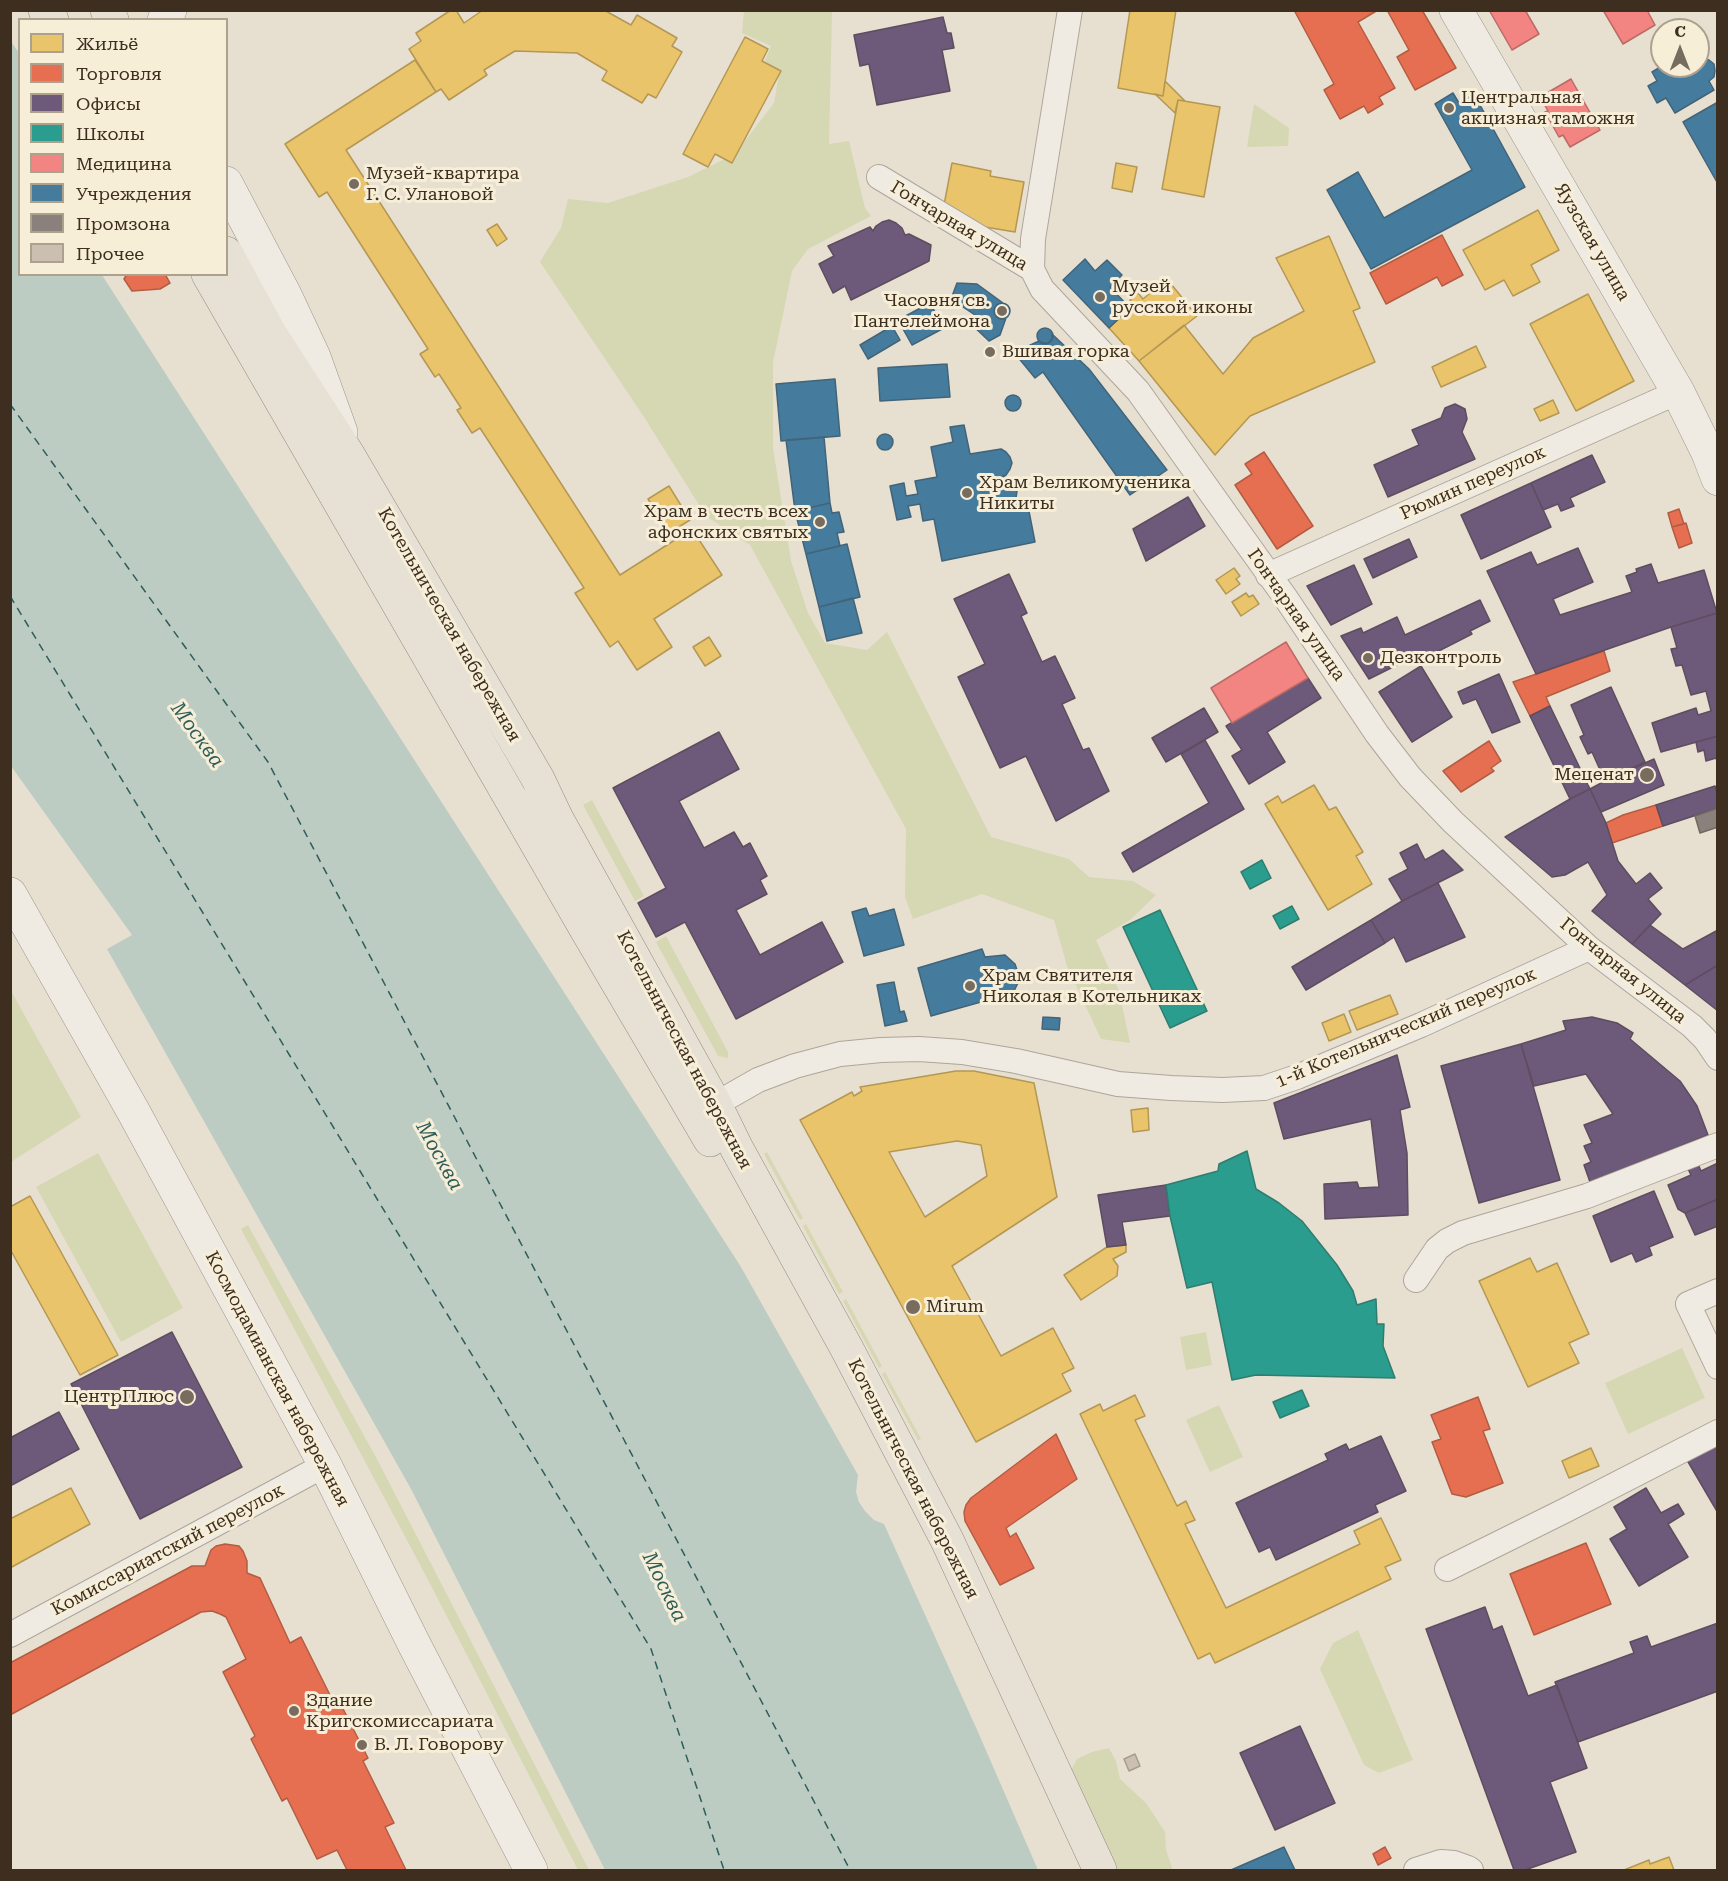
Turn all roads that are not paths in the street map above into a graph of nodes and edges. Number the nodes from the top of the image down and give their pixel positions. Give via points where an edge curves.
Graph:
1 (1070, 10) edge
2 (1456, 10) edge
3 (879, 177) dead end
4 (228, 187) edge
5 (228, 257) edge
6 (1032, 269) junction
7 (209, 276) edge
8 (1677, 392) junction
9 (349, 456) junction
10 (1715, 468) edge
11 (1268, 575) junction
12 (10, 894) edge
13 (1589, 948) junction
14 (1718, 1058) edge
15 (705, 1110) junction
16 (1718, 1145) edge
17 (1416, 1280) dead end
18 (1718, 1291) edge
19 (1718, 1366) edge
20 (1718, 1432) edge
21 (325, 1465) junction
22 (1447, 1569) dead end
23 (10, 1635) edge
24 (531, 1870) edge
25 (1079, 1870) edge
26 (1100, 1870) edge
27 (1416, 1870) edge
28 (1471, 1870) edge

1 - 6 street via 1033,239
2 - 8 main road, Яузская улица
3 - 6 street, Гончарная улица
4 - 9 main road via 314,357
5 - 9 main road, Котельническая набережная via 269,332
6 - 11 street, Гончарная улица via 1042,289 1138,391
7 - 15 main road, Котельническая набережная via 592,940
8 - 10 main road, Яузская улица
8 - 11 street, Рюмин переулок
9 - 15 main road, Котельническая набережная via 538,779
11 - 13 street, Гончарная улица via 1410,777
12 - 21 main road, Космодамианская набережная
13 - 14 street, Гончарная улица via 1692,1026
13 - 15 street, 1-й Котельнический переулок via 1421,1025 1264,1088 1223,1090 1118,1084 962,1052 880,1050 840,1054 795,1066 758,1080
15 - 25 main road, Котельническая набережная via 918,1520
15 - 26 main road, Котельническая набережная via 737,1149 947,1540
16 - 17 street via 1597,1192 1463,1233 1437,1249
18 - 19 street via 1688,1304
20 - 22 street
21 - 23 street, Комиссариатский переулок
21 - 24 main road, Космодамианская набережная
27 - 28 street via 1441,1862

